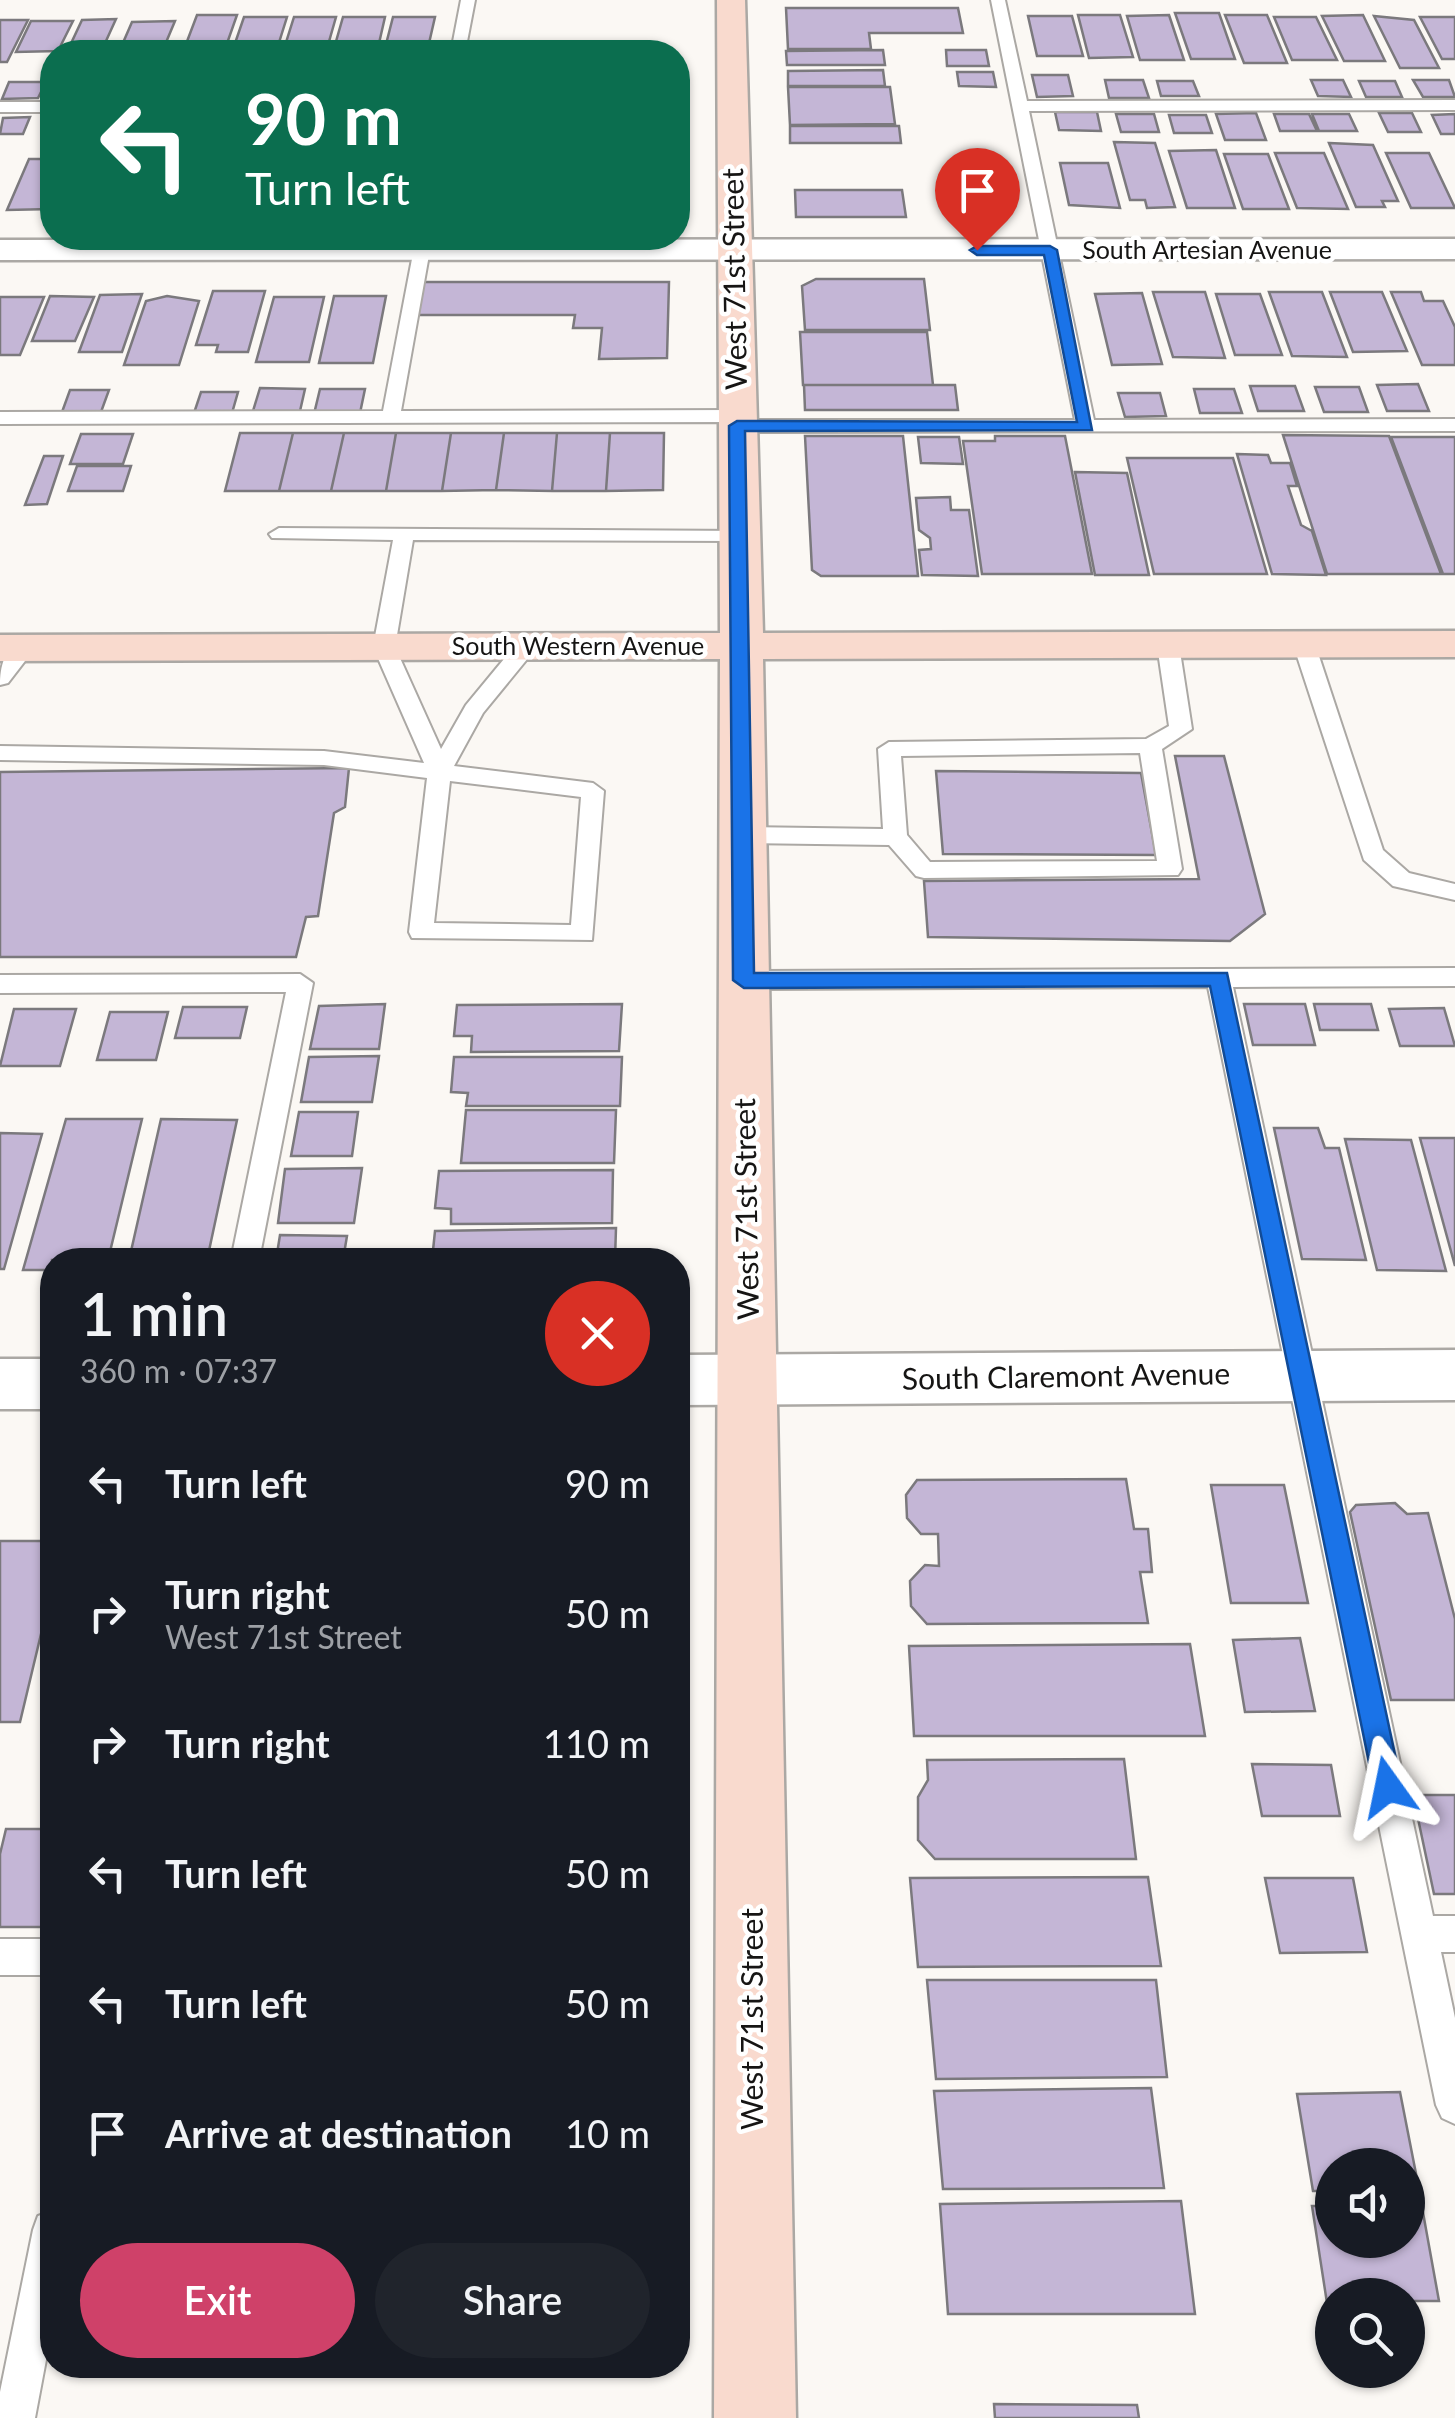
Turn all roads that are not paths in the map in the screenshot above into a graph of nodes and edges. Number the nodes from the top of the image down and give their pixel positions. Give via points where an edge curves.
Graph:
1 (468, 0) edge
2 (731, 0) edge
3 (998, 0) edge
4 (460, 40) edge
5 (1455, 105) edge
6 (1020, 106) junction
7 (0, 107) edge
8 (40, 107) edge
9 (40, 249) edge
10 (1455, 249) edge
11 (0, 250) edge
12 (422, 250) edge
13 (690, 250) edge
14 (1050, 250) junction
15 (734, 251) junction
16 (392, 416) junction
17 (0, 418) edge
18 (737, 421) junction
19 (1455, 425) edge
20 (1086, 427) junction
21 (278, 534) dead end
22 (404, 534) junction
23 (739, 535) junction
24 (1304, 644) junction
25 (1455, 644) edge
26 (1168, 645) junction
27 (742, 646) junction
28 (384, 647) junction
29 (526, 647) junction
30 (8, 658) edge
31 (1150, 746) junction
32 (0, 753) edge
33 (438, 774) junction
34 (743, 836) junction
35 (895, 837) junction
36 (1455, 892) edge
37 (1455, 977) edge
38 (1219, 978) junction
39 (744, 980) junction
40 (0, 984) edge
41 (247, 1248) edge
42 (1455, 1374) edge
43 (1303, 1375) junction
44 (690, 1380) edge
45 (749, 1380) junction
46 (0, 1384) edge
47 (40, 1384) edge
48 (1419, 1934) junction
49 (1455, 1934) edge
50 (0, 1957) edge
51 (40, 1957) edge
52 (1455, 2105) edge
53 (40, 2291) edge
54 (15, 2418) edge
55 (755, 2418) edge

1 - 4 lane
2 - 15 main road, West 71st Street
3 - 6 lane
5 - 6 lane
6 - 14 lane
7 - 8 lane
9 - 11 street, South Artesian Avenue
10 - 14 street, South Artesian Avenue
12 - 16 lane
13 - 15 street, South Artesian Avenue
14 - 15 street, South Artesian Avenue
14 - 20 lane
15 - 18 main road, West 71st Street
16 - 17 lane
16 - 18 lane
18 - 20 lane
18 - 23 main road, West 71st Street
19 - 20 lane
21 - 22 lane
22 - 23 lane
22 - 28 lane
23 - 27 main road, West 71st Street
24 - 25 main road, South Western Avenue
24 - 26 main road, South Western Avenue
24 - 36 lane via 1372,854 1401,880
26 - 27 main road, South Western Avenue
26 - 31 lane via 1181,729
27 - 29 main road, South Western Avenue
27 - 34 main road, West 71st Street
28 - 29 main road, South Western Avenue
28 - 30 main road, South Western Avenue
28 - 33 lane
29 - 33 lane via 474,710
31 - 35 lane via 889,749
31 - 35 lane via 1170,869 924,870
32 - 33 lane via 324,758
33 - 33 lane via 421,932 584,934 593,791
34 - 35 lane
34 - 39 main road, West 71st Street
37 - 38 lane
38 - 39 lane
38 - 43 lane
39 - 45 main road, West 71st Street
40 - 41 lane via 300,984
42 - 43 street, South Claremont Avenue
43 - 45 street, South Claremont Avenue
43 - 48 lane
44 - 45 street, South Claremont Avenue
45 - 55 main road, West 71st Street
46 - 47 street
48 - 49 lane
48 - 52 lane
50 - 51 lane
53 - 54 lane

